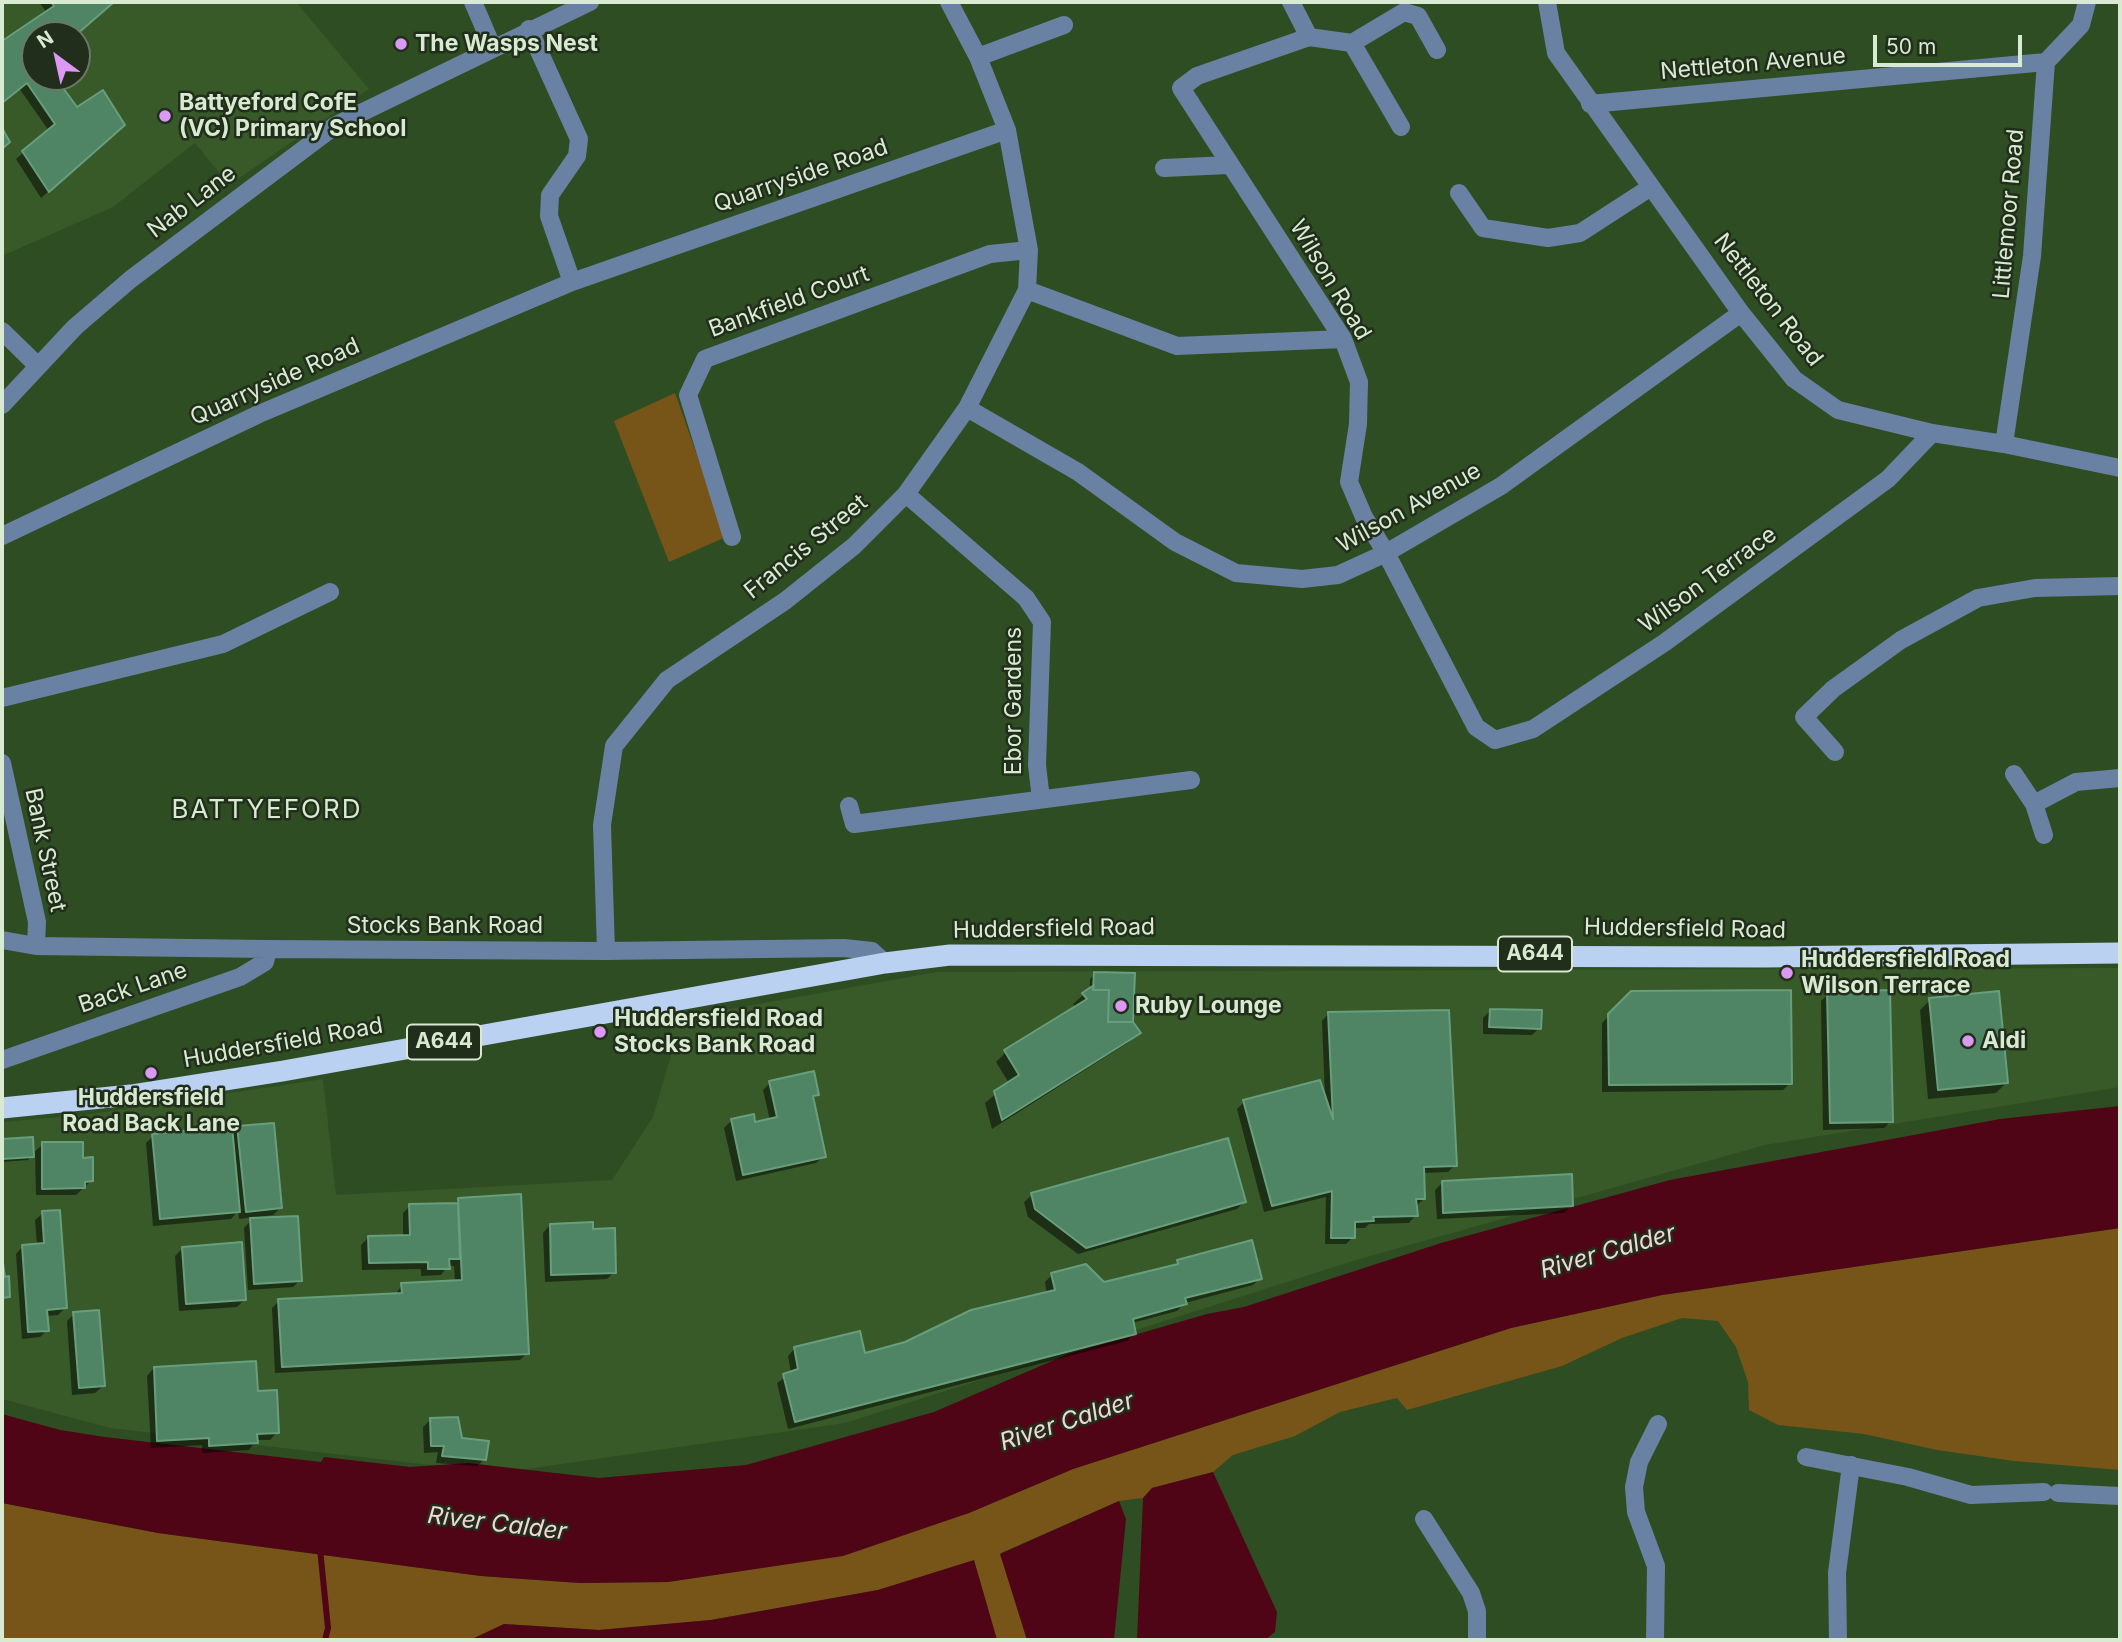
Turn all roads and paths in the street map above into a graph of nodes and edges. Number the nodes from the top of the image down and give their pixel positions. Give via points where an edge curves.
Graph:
1 (473, 2) edge
2 (590, 2) edge
3 (949, 2) edge
4 (1291, 2) edge
5 (1547, 2) edge
6 (2087, 2) edge
7 (1064, 25) dead end
8 (529, 29) junction
9 (1309, 37) junction
10 (1352, 43) junction
11 (492, 47) junction
12 (1437, 50) dead end
13 (978, 57) junction
14 (2046, 62) junction
15 (1590, 104) junction
16 (1401, 127) dead end
17 (1007, 130) junction
18 (1228, 165) junction
19 (1164, 168) dead end
20 (1651, 187) junction
21 (1459, 193) dead end
22 (1029, 250) junction
23 (572, 282) junction
24 (1027, 289) junction
25 (1741, 313) junction
26 (2, 331) edge
27 (1343, 339) junction
28 (38, 366) junction
29 (2, 405) edge
30 (967, 408) junction
31 (1932, 433) junction
32 (2004, 444) junction
33 (2120, 468) edge
34 (906, 494) junction
35 (2, 536) edge
36 (732, 537) dead end
37 (1386, 553) junction
38 (2120, 586) edge
39 (330, 592) dead end
40 (2, 698) edge
41 (1495, 740) joint
42 (1835, 752) dead end
43 (2, 763) edge
44 (2014, 774) dead end
45 (2120, 778) edge
46 (1191, 780) dead end
47 (1041, 799) junction
48 (2034, 804) junction
49 (849, 806) dead end
50 (2044, 835) dead end
51 (2, 940) edge
52 (36, 946) junction
53 (268, 949) junction
54 (607, 951) junction
55 (2120, 953) edge
56 (885, 963) junction
57 (2, 1060) edge
58 (2, 1108) edge
59 (1658, 1424) dead end
60 (1806, 1457) dead end
61 (1852, 1465) junction
62 (2120, 1496) edge
63 (1424, 1519) dead end
64 (1477, 1640) edge
65 (1655, 1640) edge
66 (1838, 1640) edge

1 - 11 street
2 - 8 street, Nab Lane
3 - 13 street, Francis Street
4 - 9 street
5 - 15 street, Nettleton Road via 1556,53
6 - 14 street via 2081,25
7 - 13 street
8 - 11 street, Nab Lane
8 - 23 street via 579,139 577,156 551,195 549,216
9 - 10 street
9 - 18 street, Wilson Road via 1197,76 1181,88
10 - 12 street via 1404,12 1418,16
10 - 16 street
11 - 28 street, Nab Lane via 336,125 131,279
13 - 17 street, Francis Street
14 - 15 street, Nettleton Avenue
14 - 32 street, Littlemoor Road via 2032,256
15 - 20 street, Nettleton Road
17 - 22 street, Francis Street
17 - 23 street, Quarryside Road
18 - 19 street
18 - 27 street, Wilson Road
20 - 21 street via 1580,233 1548,238 1483,228
20 - 25 street, Nettleton Road
22 - 24 street, Francis Street
22 - 36 street, Bankfield Court via 990,254 705,359 688,395
23 - 35 street, Quarryside Road via 259,414
24 - 27 street via 1177,346
24 - 30 street, Francis Street
25 - 31 street, Nettleton Road via 1794,379 1838,410
25 - 37 street, Wilson Avenue via 1501,485
26 - 28 street
27 - 37 street, Wilson Road via 1359,382 1349,482
28 - 29 street, Nab Lane
30 - 34 street, Francis Street
30 - 37 street, Wilson Avenue via 1078,472 1175,542 1236,573 1302,579 1338,575
31 - 32 street, Nettleton Road
31 - 41 street, Wilson Terrace via 1888,479 1664,643 1533,729
32 - 33 street, Nettleton Road
34 - 47 street, Ebor Gardens via 1026,598 1042,622 1037,765
34 - 54 street, Francis Street via 854,546 785,601 667,680 614,746 602,825
37 - 41 street, Wilson Road via 1476,727
38 - 42 street via 2035,588 1978,598 1901,640 1804,716
39 - 40 street via 223,644
43 - 52 street, Bank Street via 37,922
44 - 48 street
45 - 48 street via 2076,782
46 - 47 street, Ebor Gardens
47 - 49 street, Ebor Gardens via 854,824
48 - 50 street
51 - 52 street, Stocks Bank Road
52 - 53 street, Stocks Bank Road
53 - 54 street, Stocks Bank Road
53 - 57 street, Back Lane via 265,962 248,974
54 - 56 street, Stocks Bank Road via 845,948 872,951
55 - 56 highway, Huddersfield Road / A644 via 1765,957 987,954
56 - 58 highway, Huddersfield Road / A644 via 282,1071 131,1095
59 - 65 street via 1639,1462 1634,1487 1636,1512 1657,1566
60 - 61 street
61 - 62 street via 1971,1494
61 - 66 street via 1837,1573
63 - 64 street via 1471,1593 1477,1611

